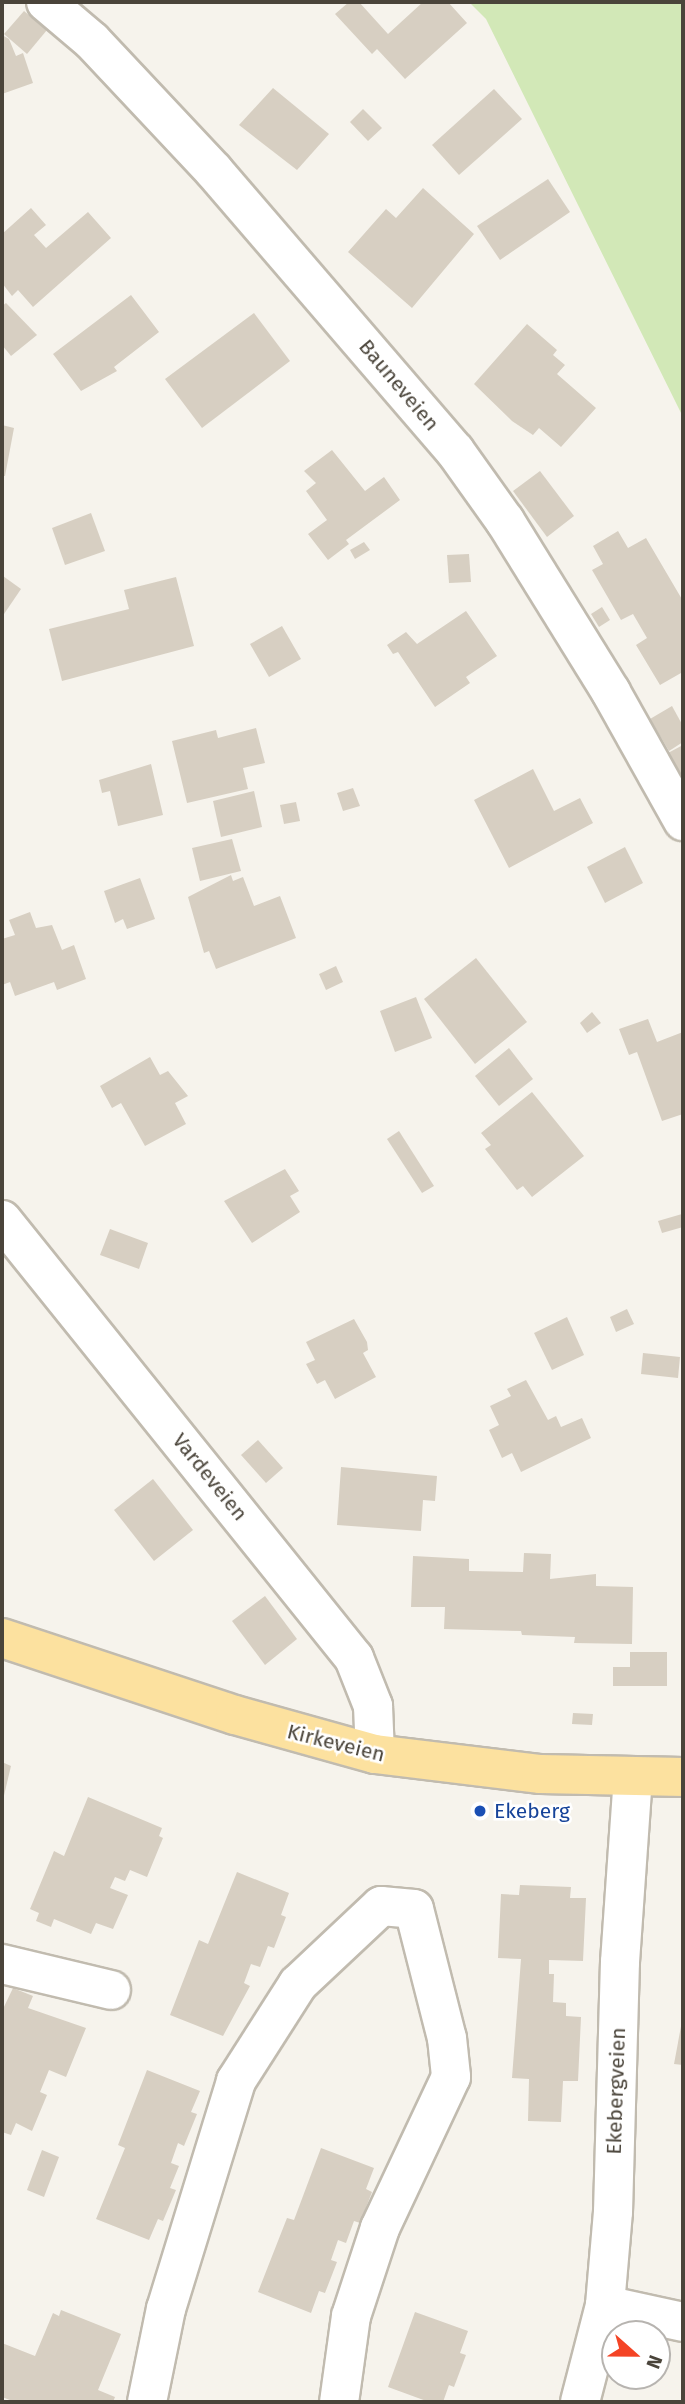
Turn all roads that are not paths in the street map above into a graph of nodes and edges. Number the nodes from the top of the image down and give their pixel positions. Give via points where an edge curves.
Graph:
1 (46, 2) edge
2 (683, 821) edge
3 (2, 1220) edge
4 (2, 1638) edge
5 (375, 1754) junction
6 (633, 1776) junction
7 (683, 1777) edge
8 (2, 1964) edge
9 (111, 1990) dead end
10 (604, 2305) junction
11 (683, 2322) edge
12 (148, 2402) edge
13 (339, 2402) edge
14 (580, 2402) edge

1 - 2 street, Bauneveien via 92,41 214,171 455,451 505,521 611,692
3 - 5 street, Vardeveien via 354,1658 373,1706
4 - 5 main road, Kirkeveien via 235,1715
5 - 6 main road, Kirkeveien via 541,1774
6 - 7 main road, Kirkeveien
6 - 10 street, Ekebergveien
8 - 9 street
10 - 11 street
10 - 14 street, Ekebergveien
12 - 13 street via 166,2309 236,2081 298,1984 381,1906 414,1909 447,2038 451,2077 380,2228 351,2316

